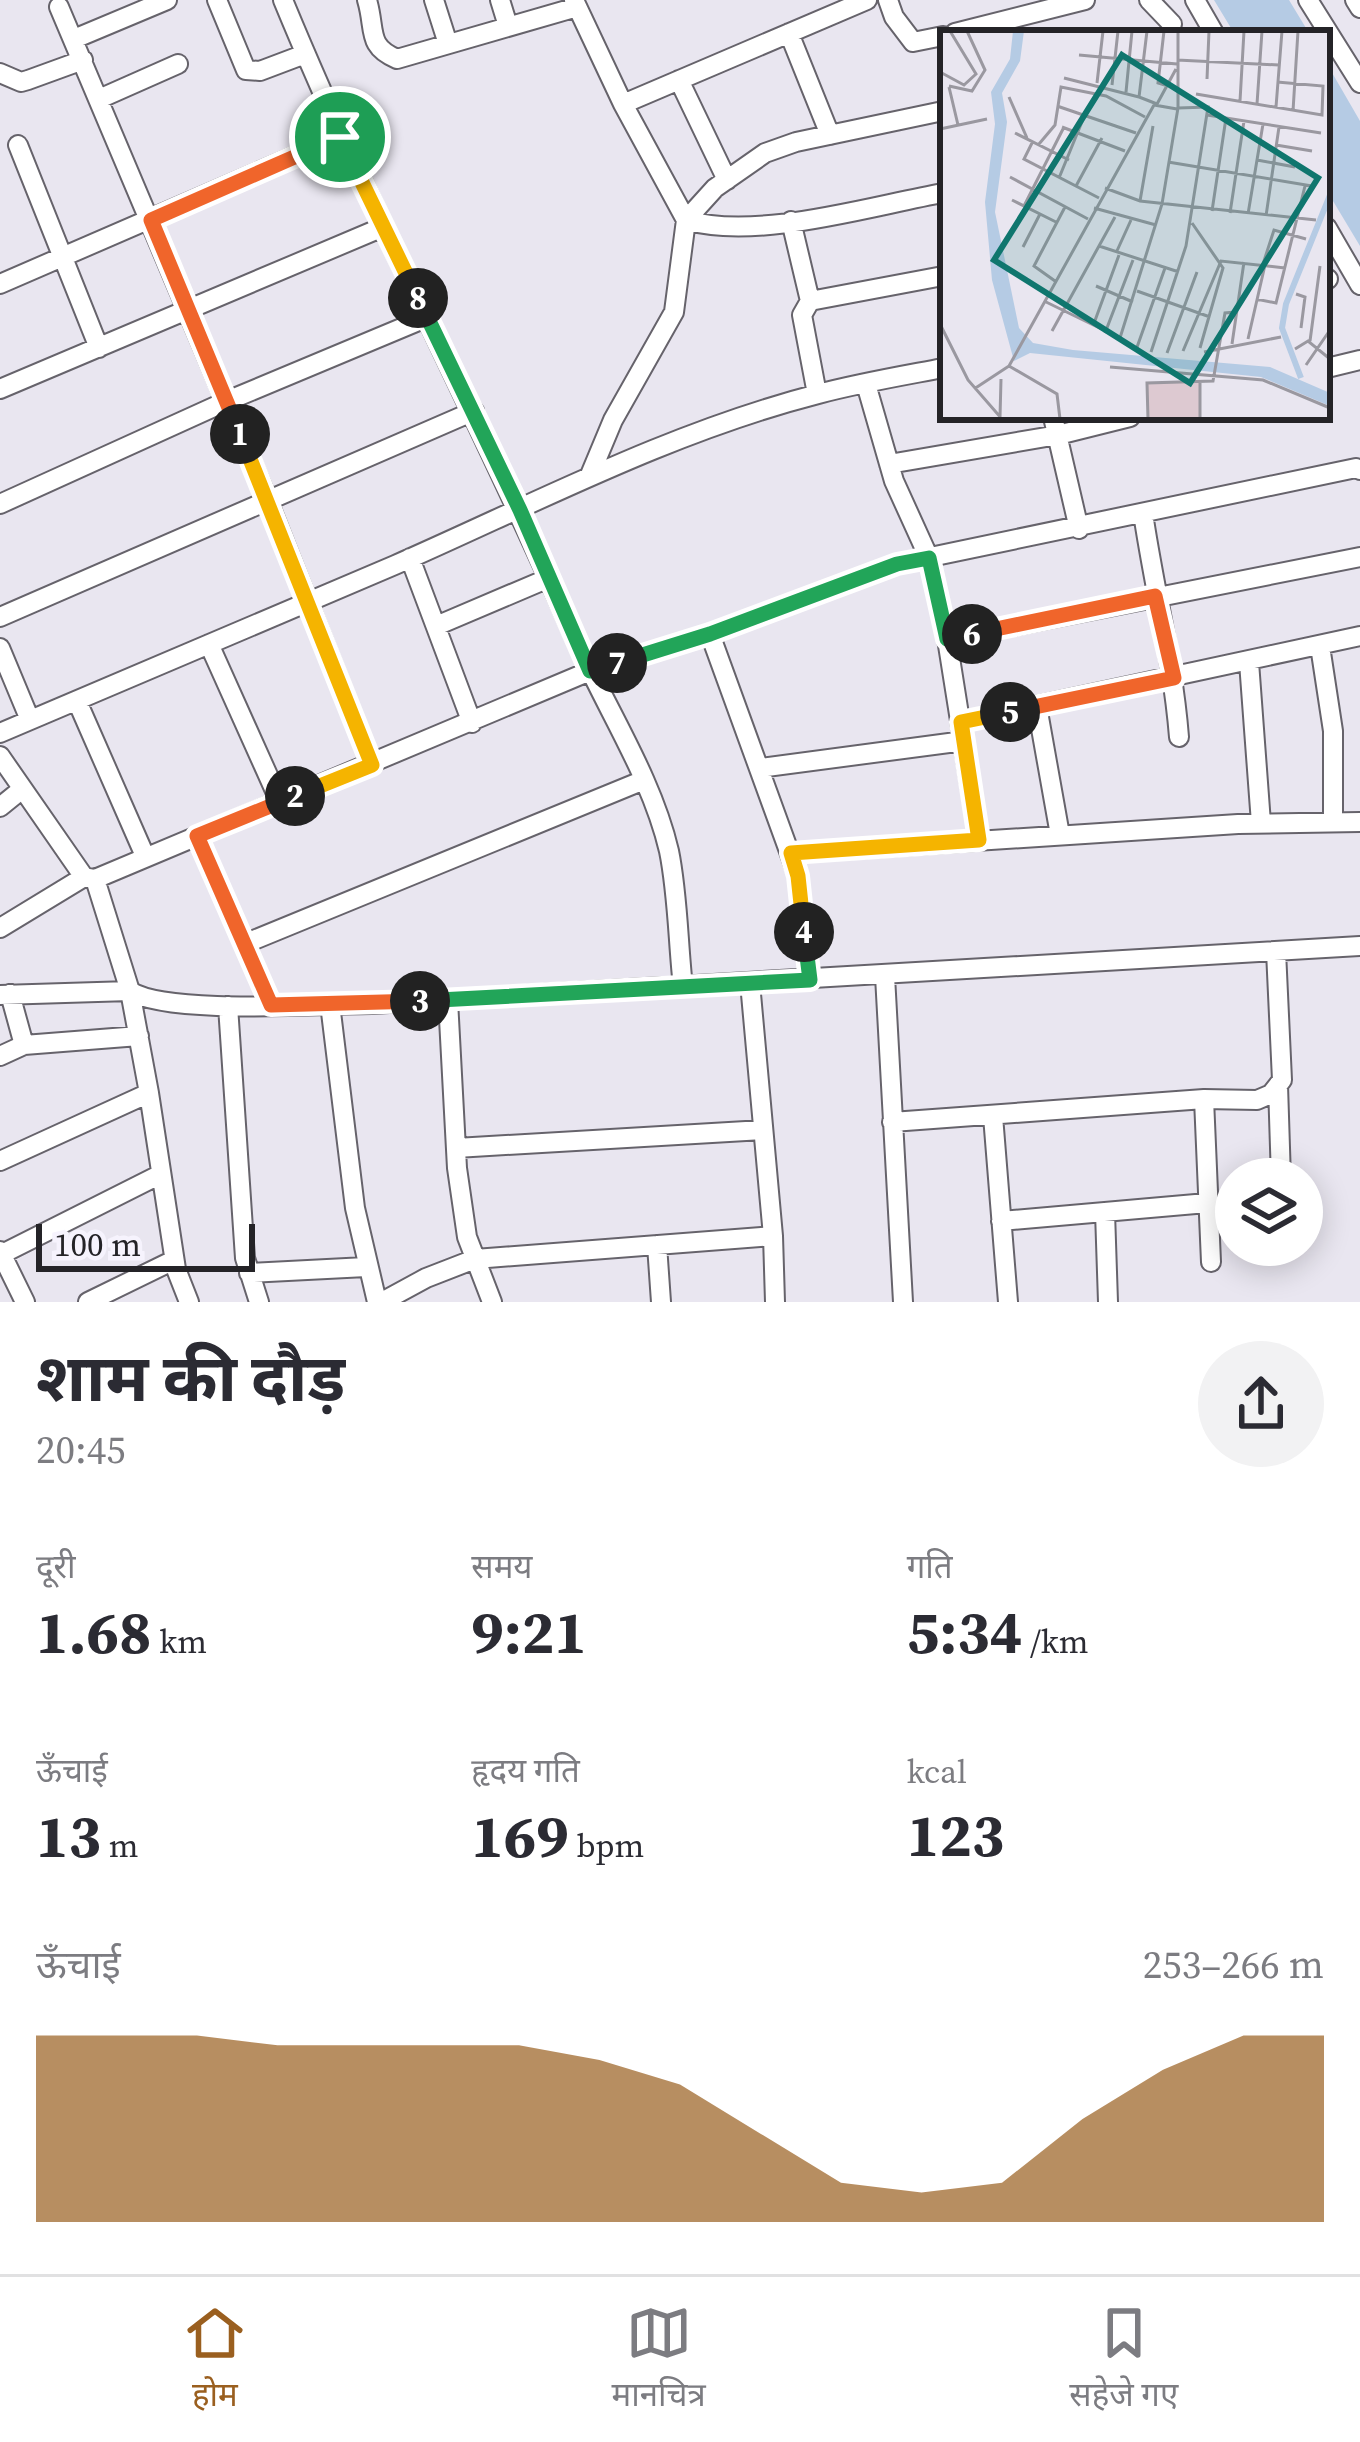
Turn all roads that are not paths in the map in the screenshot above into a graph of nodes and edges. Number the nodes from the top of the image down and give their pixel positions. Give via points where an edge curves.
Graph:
1 (167, 0) edge
2 (217, 0) edge
3 (283, 0) edge
4 (367, 0) edge
5 (434, 0) edge
6 (500, 0) edge
7 (866, 0) edge
8 (888, 0) edge
9 (1085, 0) edge
10 (1149, 0) edge
11 (1195, 0) edge
12 (1308, 0) edge
13 (1354, 0) edge
14 (575, 3) edge
15 (59, 7) dead end
16 (1360, 8) edge
17 (1172, 24) dead end
18 (508, 26) junction
19 (967, 30) edge
20 (1212, 30) edge
21 (1327, 30) edge
22 (789, 33) junction
23 (1330, 35) edge
24 (940, 37) edge
25 (74, 39) junction
26 (448, 44) junction
27 (305, 54) junction
28 (82, 60) junction
29 (178, 64) dead end
30 (0, 74) edge
31 (679, 80) junction
32 (1360, 83) edge
33 (99, 99) junction
34 (622, 104) junction
35 (940, 112) edge
36 (830, 135) junction
37 (340, 137) junction
38 (18, 145) dead end
39 (727, 180) junction
40 (940, 194) edge
41 (151, 220) junction
42 (686, 220) junction
43 (791, 221) junction
44 (383, 227) junction
45 (1330, 233) edge
46 (64, 257) junction
47 (940, 277) edge
48 (0, 284) edge
49 (1360, 285) edge
50 (810, 302) junction
51 (189, 310) junction
52 (428, 317) junction
53 (99, 348) junction
54 (1360, 360) edge
55 (1330, 367) edge
56 (940, 369) edge
57 (866, 384) junction
58 (0, 389) edge
59 (817, 394) junction
60 (226, 401) junction
61 (474, 411) junction
62 (1105, 420) edge
63 (1055, 426) edge
64 (889, 464) junction
65 (1358, 469) edge
66 (590, 475) junction
67 (268, 501) junction
68 (0, 503) edge
69 (520, 510) junction
70 (1143, 513) junction
71 (1079, 529) junction
72 (1360, 557) edge
73 (410, 558) junction
74 (929, 558) junction
75 (549, 578) junction
76 (1155, 596) junction
77 (308, 603) junction
78 (0, 616) edge
79 (436, 626) junction
80 (710, 634) junction
81 (1360, 636) edge
82 (947, 639) junction
83 (209, 644) junction
84 (1320, 646) junction
85 (0, 647) edge
86 (1249, 662) junction
87 (590, 671) junction
88 (1174, 678) junction
89 (77, 700) junction
90 (1037, 706) junction
91 (30, 720) junction
92 (472, 723) junction
93 (962, 731) junction
94 (0, 734) edge
95 (1179, 737) dead end
96 (0, 756) edge
97 (372, 765) junction
98 (760, 768) junction
99 (644, 780) junction
100 (21, 790) junction
101 (280, 802) junction
102 (0, 807) edge
103 (1333, 821) junction
104 (1360, 822) edge
105 (1262, 823) junction
106 (1060, 835) junction
107 (197, 836) junction
108 (979, 840) junction
109 (791, 853) junction
110 (145, 856) junction
111 (90, 878) junction
112 (0, 928) edge
113 (244, 944) junction
114 (1360, 946) edge
115 (1276, 951) junction
116 (885, 976) junction
117 (810, 980) junction
118 (750, 983) junction
119 (682, 987) junction
120 (130, 992) junction
121 (5, 994) edge
122 (448, 1000) junction
123 (330, 1004) junction
124 (271, 1005) junction
125 (228, 1006) junction
126 (139, 1036) junction
127 (24, 1045) junction
128 (0, 1056) edge
129 (1278, 1085) junction
130 (149, 1093) junction
131 (1204, 1099) junction
132 (993, 1116) junction
133 (892, 1122) junction
134 (763, 1130) junction
135 (456, 1148) junction
136 (1280, 1158) edge
137 (0, 1161) edge
138 (161, 1174) junction
139 (1208, 1202) junction
140 (1105, 1212) junction
141 (1001, 1221) junction
142 (772, 1236) junction
143 (657, 1245) junction
144 (0, 1254) edge
145 (475, 1259) junction
146 (174, 1260) junction
147 (1210, 1262) dead end
148 (366, 1267) junction
149 (249, 1273) junction
150 (25, 1302) edge
151 (88, 1302) edge
152 (189, 1302) edge
153 (259, 1302) edge
154 (379, 1302) edge
155 (492, 1302) edge
156 (661, 1302) edge
157 (775, 1302) edge
158 (903, 1302) edge
159 (1008, 1302) edge
160 (1108, 1302) edge

1 - 25 street
2 - 27 street via 246,70
3 - 27 street
4 - 26 street via 381,53 398,58
5 - 26 street
6 - 18 street
7 - 22 street
8 - 24 street via 913,42
9 - 19 street
10 - 17 street
11 - 20 street
12 - 21 street
13 - 16 street
14 - 18 street
14 - 34 street
15 - 25 street
18 - 26 street
22 - 31 street
22 - 36 street
23 - 32 street
25 - 28 street
27 - 37 street
28 - 30 street via 21,82
28 - 33 street
29 - 33 street
31 - 34 street
31 - 39 street
33 - 41 street
34 - 42 street
35 - 36 street
36 - 39 street via 765,153
37 - 41 street
37 - 44 street
38 - 46 street
39 - 42 street
40 - 43 street
41 - 46 street
41 - 51 street
42 - 43 street
42 - 66 street via 674,312
43 - 50 street
44 - 51 street
44 - 52 street
45 - 49 street
46 - 48 street
46 - 53 street
47 - 50 street
50 - 59 street via 802,315
51 - 53 street
51 - 60 street
52 - 60 street
52 - 61 street
53 - 58 street
54 - 55 street
56 - 57 street
57 - 59 street
57 - 64 street
59 - 66 street
60 - 67 street
60 - 68 street
61 - 67 street
61 - 69 street
62 - 63 street
63 - 64 street
63 - 71 street
64 - 74 street
65 - 70 street
66 - 69 street
67 - 77 street
67 - 78 street
69 - 73 street
69 - 75 street
70 - 71 street
70 - 76 street
71 - 74 street
72 - 76 street
73 - 77 street
73 - 79 street
74 - 80 street
74 - 82 street
75 - 79 street
75 - 87 street
76 - 82 street
76 - 88 street
77 - 83 street
77 - 97 street
79 - 92 street
80 - 87 street
80 - 98 street
81 - 84 street
82 - 93 street
83 - 89 street
83 - 101 street
84 - 86 street
84 - 103 street via 1333,731
85 - 91 street
86 - 88 street
86 - 105 street
87 - 92 street
87 - 99 street
88 - 90 street
88 - 95 street
89 - 91 street
89 - 110 street
90 - 93 street
90 - 106 street
91 - 94 street
92 - 97 street
93 - 98 street
93 - 108 street
96 - 100 street
97 - 101 street
98 - 109 street
99 - 113 street
99 - 119 street via 669,851
100 - 102 street
100 - 111 street
101 - 107 street
103 - 104 street
103 - 105 street
105 - 106 street
106 - 108 street
107 - 110 street
107 - 113 street
108 - 109 street
109 - 117 street
110 - 111 street
111 - 112 street
111 - 120 street
113 - 124 street
114 - 115 street
115 - 116 street
115 - 129 street
116 - 117 street
116 - 133 street
117 - 118 street
118 - 119 street
118 - 134 street
119 - 122 street
120 - 121 street
120 - 125 street
120 - 126 street
121 - 127 street
122 - 123 street
122 - 135 street
123 - 124 street
123 - 148 street
124 - 125 street
125 - 149 street
126 - 127 street
126 - 130 street
127 - 128 street
129 - 131 street via 1257,1100
129 - 136 street
130 - 137 street
130 - 138 street
131 - 132 street
131 - 139 street
132 - 133 street
132 - 141 street
133 - 158 street
134 - 135 street
134 - 142 street
135 - 145 street
138 - 144 street
138 - 146 street
139 - 140 street
139 - 147 street
140 - 141 street
140 - 160 street
141 - 159 street
142 - 143 street
142 - 157 street
143 - 145 street
143 - 156 street
144 - 150 street
145 - 154 street
145 - 155 street
146 - 151 street
146 - 152 street
148 - 149 street
148 - 154 street
149 - 153 street

